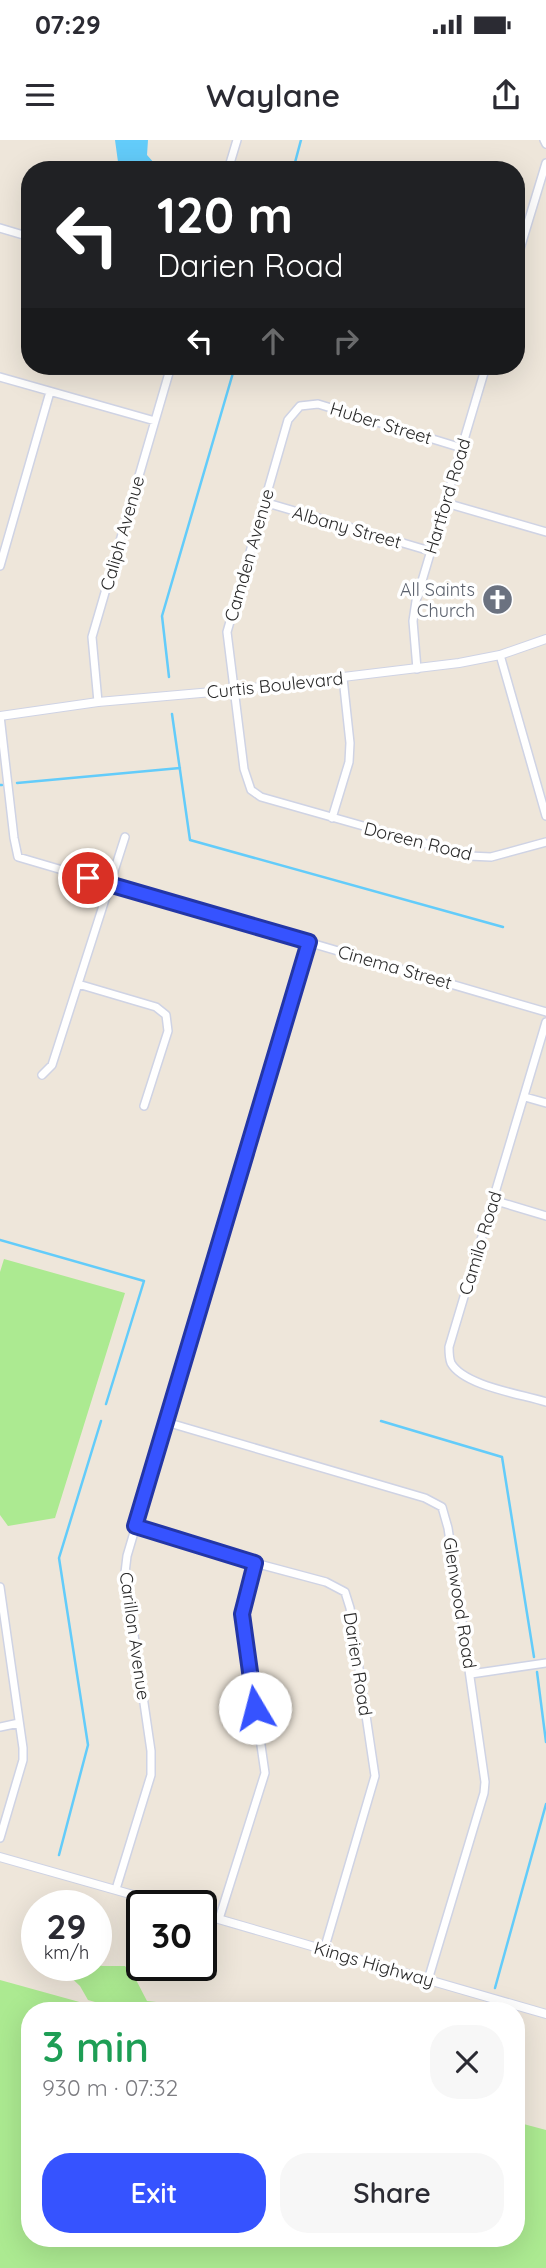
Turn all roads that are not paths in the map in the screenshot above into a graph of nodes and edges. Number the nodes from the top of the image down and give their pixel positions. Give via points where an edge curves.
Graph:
1 (237, 140) edge
2 (231, 161) edge
3 (546, 163) edge
4 (525, 224) edge
5 (0, 228) edge
6 (21, 234) edge
7 (168, 375) edge
8 (482, 375) edge
9 (0, 377) edge
10 (50, 392) junction
11 (300, 406) joint
12 (155, 421) junction
13 (462, 448) junction
14 (264, 502) junction
15 (446, 503) junction
16 (546, 532) edge
17 (430, 551) junction
18 (0, 566) edge
19 (546, 639) edge
20 (500, 655) junction
21 (417, 669) junction
22 (343, 678) junction
23 (235, 690) junction
24 (97, 702) junction
25 (0, 716) edge
26 (546, 816) edge
27 (332, 818) junction
28 (125, 837) dead end
29 (546, 842) edge
30 (109, 884) junction
31 (309, 942) junction
32 (78, 984) junction
33 (546, 1012) edge
34 (546, 1022) edge
35 (42, 1075) dead end
36 (525, 1097) junction
37 (546, 1103) edge
38 (144, 1106) dead end
39 (493, 1200) junction
40 (546, 1216) edge
41 (546, 1402) edge
42 (166, 1422) junction
43 (135, 1526) junction
44 (255, 1563) junction
45 (0, 1587) edge
46 (1, 1607) edge
47 (546, 1663) edge
48 (471, 1674) junction
49 (19, 1723) junction
50 (0, 1727) edge
51 (0, 1838) edge
52 (0, 1857) edge
53 (116, 1889) junction
54 (126, 1892) edge
55 (219, 1919) joint
56 (324, 1950) junction
57 (428, 1980) junction
58 (504, 2002) edge
59 (525, 2008) edge
60 (546, 2014) edge

1 - 2 street
3 - 4 street
5 - 6 street
7 - 12 street, Caliph Avenue
8 - 13 street, Hartford Road
9 - 10 street
10 - 12 street
10 - 18 street
11 - 13 street, Huber Street via 318,404
11 - 14 street, Camden Avenue via 288,419
12 - 24 street, Caliph Avenue via 92,637
13 - 15 street, Hartford Road
14 - 17 street, Albany Street
14 - 23 street, Camden Avenue via 227,632
15 - 16 street
15 - 17 street, Hartford Road
17 - 21 street, Hartford Road via 413,621
19 - 20 street, Curtis Boulevard
20 - 21 street, Curtis Boulevard
20 - 26 street
21 - 22 street, Curtis Boulevard
22 - 23 street, Curtis Boulevard
22 - 27 street via 349,762
23 - 24 street, Curtis Boulevard
23 - 27 street, Camden Avenue via 244,769 251,790
24 - 25 street, Curtis Boulevard
25 - 30 street, Cinema Street via 18,857
27 - 29 street, Doreen Road via 469,856 491,857
28 - 30 street
30 - 31 street, Cinema Street
30 - 32 street
31 - 33 street, Cinema Street
31 - 42 street, Carillon Avenue
32 - 35 street via 52,1065
32 - 38 street via 156,1007 166,1015 168,1031
34 - 36 street, Camilo Road
36 - 37 street
36 - 39 street, Camilo Road
39 - 40 street
39 - 41 street, Camilo Road via 449,1347 450,1360 471,1381
42 - 43 street, Carillon Avenue
42 - 48 street, Glenwood Road via 442,1507
43 - 44 street, Darien Road
43 - 53 street, Carillon Avenue via 125,1573 151,1774
44 - 55 street via 242,1614 265,1773
44 - 56 street, Darien Road via 326,1582 345,1592 350,1608 375,1776
45 - 46 street
46 - 49 street
47 - 48 street
48 - 57 street, Glenwood Road via 484,1793
49 - 50 street
49 - 51 street via 23,1760
52 - 53 street
53 - 54 street
55 - 56 street, Kings Highway
56 - 57 street, Kings Highway
57 - 58 street, Kings Highway
59 - 60 street, Kings Highway

